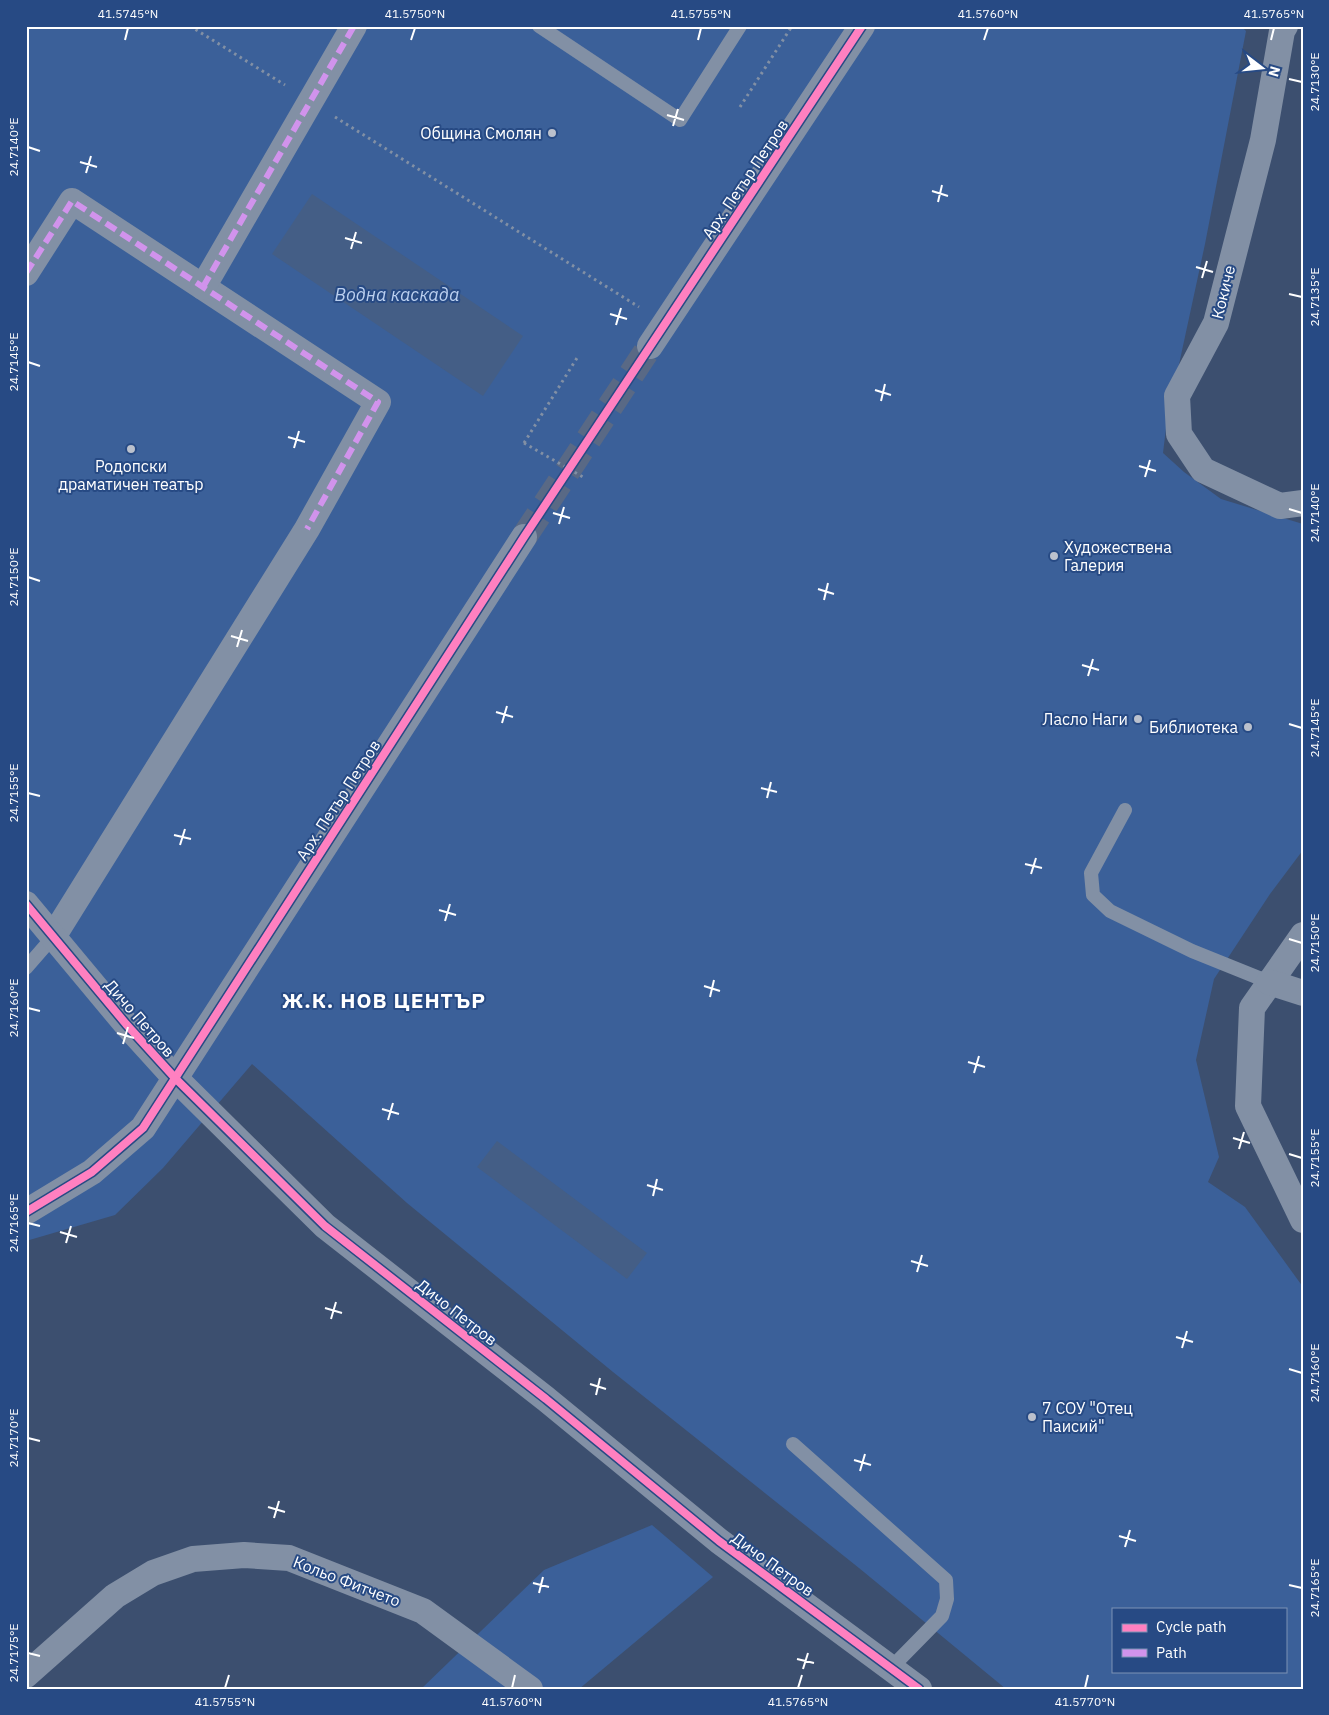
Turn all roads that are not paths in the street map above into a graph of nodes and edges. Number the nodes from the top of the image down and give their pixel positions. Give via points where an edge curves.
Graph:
1 (354, 26) edge
2 (539, 26) edge
3 (740, 26) edge
4 (862, 26) edge
5 (1285, 26) edge
6 (26, 273) edge
7 (204, 287) junction
8 (650, 346) tunnel mouth
9 (1303, 503) edge
10 (524, 537) tunnel mouth
11 (1125, 810) dead end
12 (26, 904) edge
13 (1303, 935) edge
14 (53, 936) junction
15 (26, 968) edge
16 (1269, 982) junction
17 (1303, 993) edge
18 (175, 1078) junction
19 (26, 1212) edge
20 (1303, 1220) edge
21 (793, 1444) dead end
22 (891, 1668) junction
23 (26, 1674) edge
24 (530, 1689) edge
25 (919, 1689) edge

1 - 7 street
2 - 3 lane via 680,120
4 - 8 street, Арх. Петър Петров
5 - 9 street, Кокиче via 1263,140 1216,322 1177,396 1179,434 1203,470 1280,506
6 - 7 street via 72,200
7 - 14 street via 378,402 307,530
10 - 18 street, Арх. Петър Петров
11 - 16 lane via 1091,873 1093,895 1118,916
12 - 14 street, Дичо Петров
13 - 16 street
14 - 15 lane
14 - 18 street, Дичо Петров
16 - 17 street
16 - 20 street via 1252,1008 1248,1106
18 - 19 street, Арх. Петър Петров via 143,1128 92,1172
18 - 22 street, Дичо Петров via 325,1226 546,1399 719,1541
21 - 22 lane via 946,1580 947,1599 942,1616
22 - 25 street, Дичо Петров
23 - 24 street, Кольо Фитчето via 115,1596 153,1573 193,1559 244,1555 289,1558 423,1611

